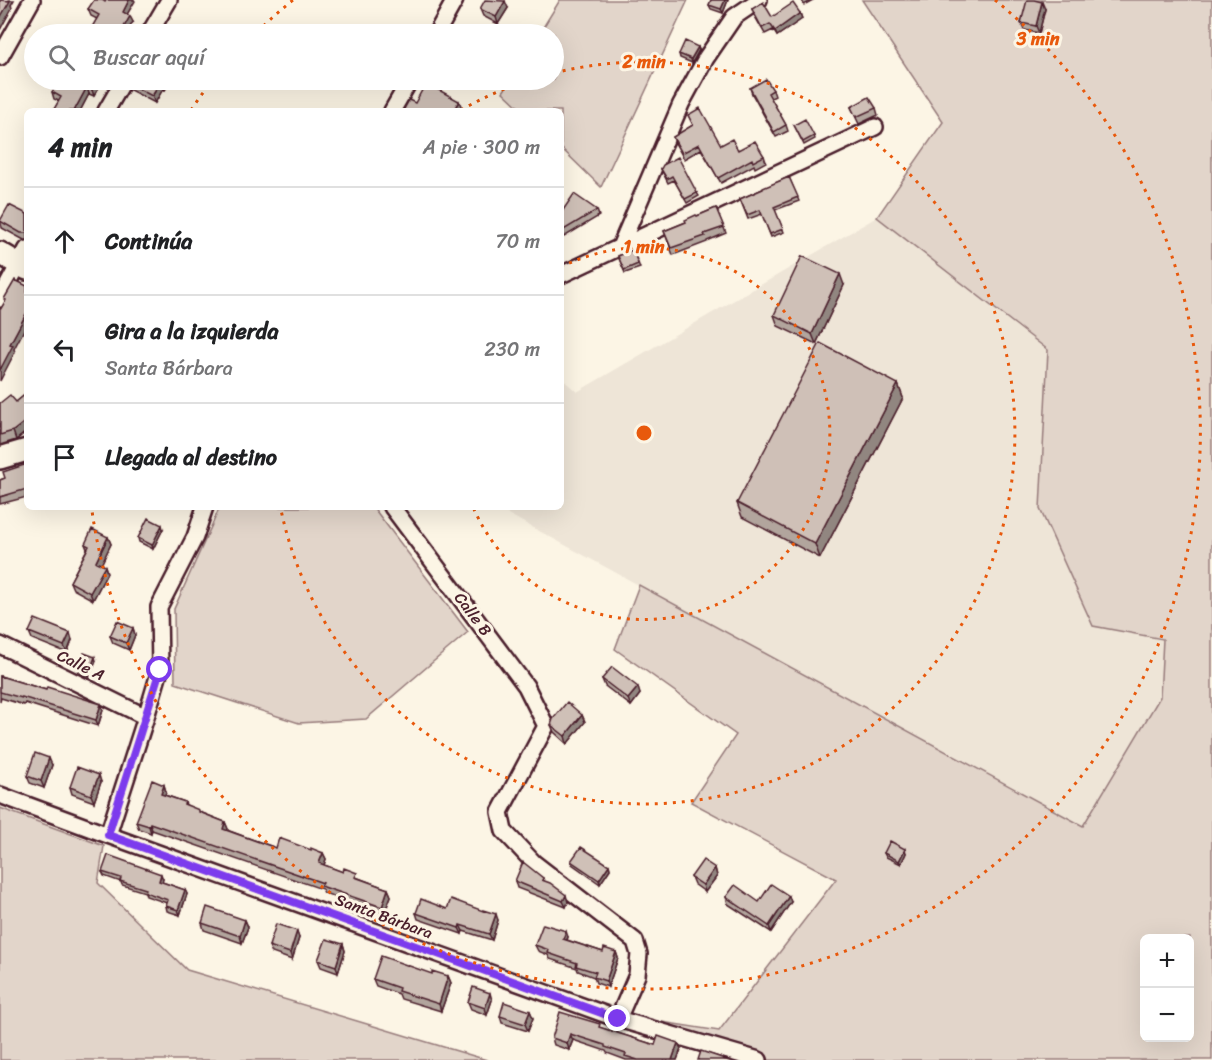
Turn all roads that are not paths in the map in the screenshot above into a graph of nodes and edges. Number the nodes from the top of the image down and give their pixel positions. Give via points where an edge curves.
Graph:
1 (32, 0) edge
2 (169, 0) edge
3 (455, 0) edge
4 (759, 0) edge
5 (155, 24) edge
6 (442, 24) edge
7 (0, 57) edge
8 (118, 90) edge
9 (404, 90) edge
10 (108, 108) edge
11 (394, 108) edge
12 (875, 127) dead end
13 (620, 247) junction
14 (0, 253) edge
15 (24, 261) edge
16 (564, 274) edge
17 (0, 299) edge
18 (24, 451) edge
19 (0, 458) edge
20 (204, 510) edge
21 (394, 510) edge
22 (0, 645) edge
23 (146, 717) junction
24 (0, 795) edge
25 (108, 835) junction
26 (618, 1019) junction
27 (759, 1060) edge

1 - 7 street
2 - 5 street
3 - 6 street
4 - 13 street via 734,17 706,58 681,104
8 - 10 street
9 - 11 street
12 - 13 street
13 - 16 street
14 - 15 street
15 - 17 street
18 - 19 street
20 - 23 street via 195,537 159,607 160,670
21 - 26 street, Calle B via 526,686 546,726 500,812 504,831 534,863 634,941 639,954 637,975
22 - 23 street, Calle A
23 - 25 street
24 - 25 street, Santa Bárbara
25 - 26 street, Santa Bárbara
26 - 27 street, Santa Bárbara

